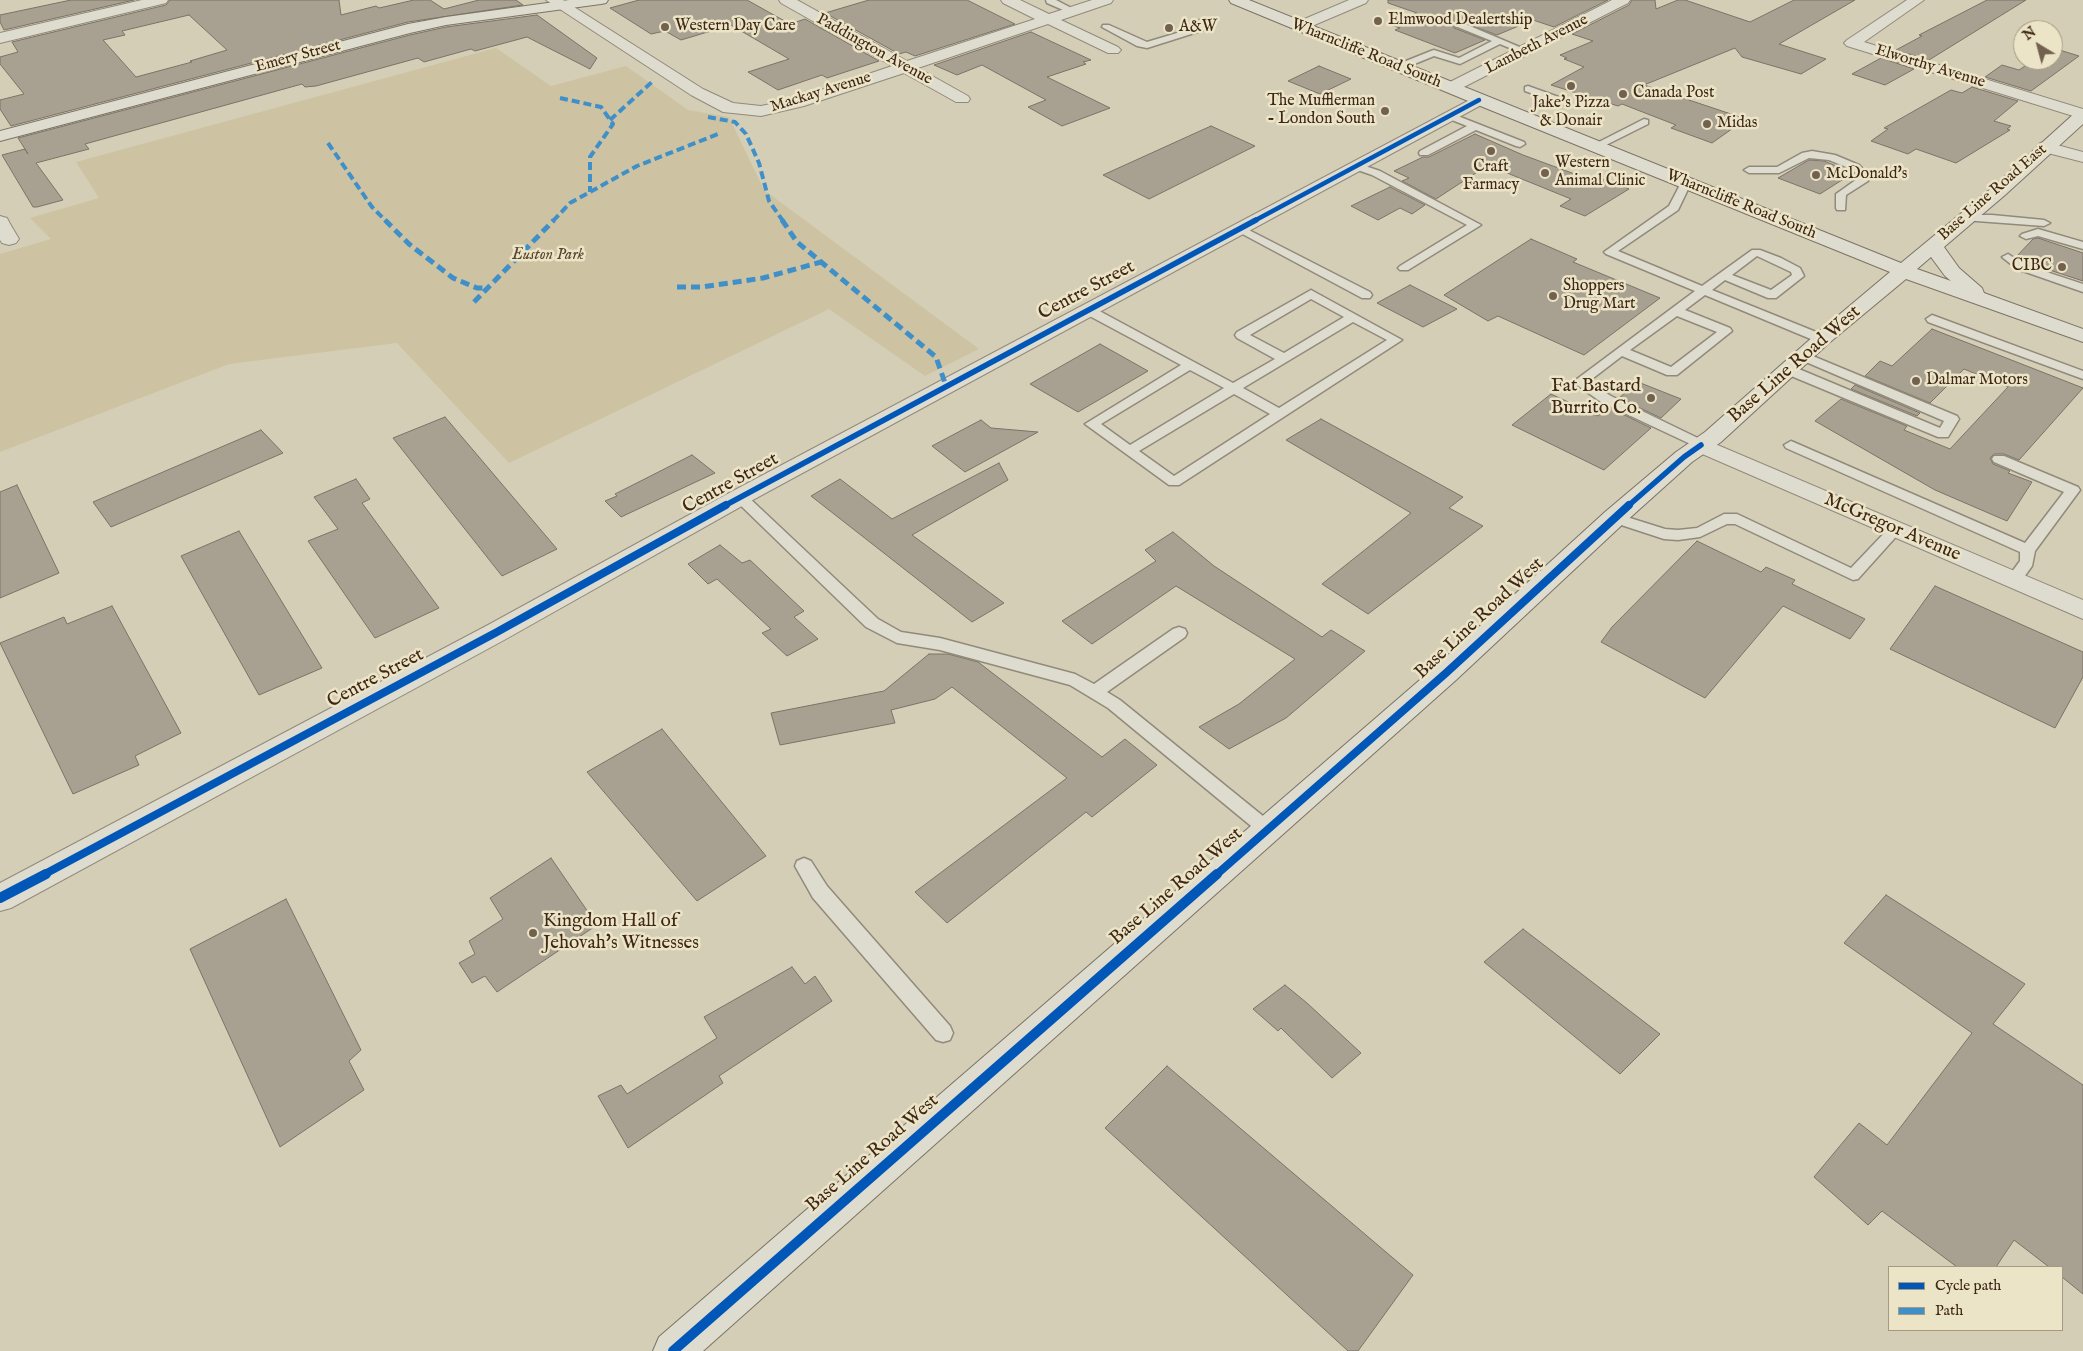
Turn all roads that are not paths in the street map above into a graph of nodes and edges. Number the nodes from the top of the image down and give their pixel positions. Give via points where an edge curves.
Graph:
1 (161, 0) edge
2 (601, 0) edge
3 (786, 0) edge
4 (1008, 0) edge
5 (1052, 0) edge
6 (1106, 0) edge
7 (1361, 0) edge
8 (1623, 0) edge
9 (1917, 0) edge
10 (1244, 1) edge
11 (557, 3) edge
12 (1073, 11) junction
13 (1049, 19) junction
14 (1201, 22) dead end
15 (1458, 24) dead end
16 (1300, 26) junction
17 (1106, 27) dead end
18 (0, 38) edge
19 (1500, 41) junction
20 (1113, 50) dead end
21 (1524, 51) junction
22 (1464, 59) junction
23 (904, 66) junction
24 (1399, 67) junction
25 (1488, 70) junction
26 (1450, 88) junction
27 (1528, 88) dead end
28 (962, 99) dead end
29 (1479, 100) junction
30 (1564, 102) dead end
31 (2083, 115) edge
32 (1450, 116) junction
33 (1644, 122) dead end
34 (1476, 126) junction
35 (0, 136) edge
36 (1520, 144) dead end
37 (1596, 146) junction
38 (2046, 147) junction
39 (1424, 153) dead end
40 (2083, 157) edge
41 (1356, 166) junction
42 (1749, 170) dead end
43 (1686, 183) junction
44 (1674, 208) joint
45 (1841, 208) dead end
46 (1966, 218) junction
47 (0, 222) edge
48 (2044, 223) dead end
49 (1239, 228) junction
50 (2026, 236) dead end
51 (9, 239) dead end
52 (1933, 246) junction
53 (2083, 246) edge
54 (2008, 257) dead end
55 (1404, 268) dead end
56 (1904, 271) junction
57 (1725, 276) junction
58 (2083, 288) edge
59 (1704, 291) junction
60 (1366, 295) dead end
61 (1984, 300) junction
62 (1088, 310) junction
63 (1676, 311) junction
64 (1353, 317) junction
65 (1932, 319) dead end
66 (2083, 336) edge
67 (1822, 339) junction
68 (1621, 351) junction
69 (1283, 358) junction
70 (1796, 363) junction
71 (1190, 365) junction
72 (2083, 375) edge
73 (1232, 388) junction
74 (1279, 414) junction
75 (1791, 445) dead end
76 (1701, 446) junction
77 (1129, 451) junction
78 (1999, 459) dead end
79 (740, 497) junction
80 (1614, 518) junction
81 (1895, 530) junction
82 (2028, 550) junction
83 (2014, 580) junction
84 (2082, 607) edge
85 (1179, 633) dead end
86 (1094, 692) junction
87 (1268, 830) junction
88 (804, 866) dead end
89 (0, 898) edge
90 (943, 1032) dead end
91 (673, 1351) edge

1 - 18 street
2 - 11 street, Emery Street
3 - 23 street, Paddington Avenue
4 - 13 street
5 - 12 lane
6 - 12 street, Mackay Avenue
7 - 16 street
8 - 21 street, Lambeth Avenue
9 - 31 street, Elworthy Avenue via 1852,43
10 - 16 street, Wharncliffe Road South
11 - 23 street, Mackay Avenue via 697,92 729,108 761,111 798,103
11 - 35 street, Emery Street via 408,29
12 - 13 street, Mackay Avenue
13 - 20 street
13 - 23 street, Mackay Avenue
14 - 17 lane via 1201,28 1147,45
15 - 19 lane
16 - 24 street, Wharncliffe Road South
19 - 21 lane
19 - 22 lane
21 - 25 street, Lambeth Avenue
22 - 24 lane via 1460,61 1434,53
22 - 25 lane
23 - 28 street, Paddington Avenue
24 - 26 street, Wharncliffe Road South
25 - 26 street, Lambeth Avenue
26 - 29 street, Wharncliffe Road South
27 - 30 lane
29 - 32 street, Centre Street
29 - 37 street, Wharncliffe Road South
31 - 38 street, Base Line Road East
32 - 34 lane
32 - 41 street, Centre Street
33 - 37 lane
34 - 36 lane
34 - 39 lane
37 - 43 street, Wharncliffe Road South
38 - 40 street
38 - 46 street, Base Line Road East
41 - 49 street, Centre Street
41 - 55 lane via 1376,173 1475,225
42 - 45 lane via 1779,170 1812,154 1831,157 1855,167 1865,176 1841,194
43 - 44 lane
43 - 56 street, Wharncliffe Road South
44 - 59 lane via 1610,252
46 - 48 lane
46 - 52 street, Base Line Road East
47 - 51 street
49 - 60 lane
49 - 62 street, Centre Street
50 - 53 lane via 2038,232
52 - 56 street, Base Line Road East
52 - 61 street via 1952,272
54 - 58 lane via 2021,267
56 - 61 street, Wharncliffe Road South
56 - 67 street, Base Line Road West
57 - 57 lane via 1756,252 1796,270 1798,276 1772,295
57 - 59 lane
59 - 63 lane
59 - 67 lane
61 - 66 street, Wharncliffe Road South
62 - 71 lane
62 - 79 street, Centre Street
63 - 68 lane
63 - 68 lane via 1726,332 1672,372
64 - 69 lane
64 - 69 lane via 1311,294 1241,335
64 - 74 lane via 1396,340
65 - 72 lane
67 - 70 street, Base Line Road West
68 - 76 lane via 1579,382 1606,399
69 - 73 lane
70 - 70 lane via 1943,434 1952,419
70 - 76 street, Base Line Road West
71 - 73 lane
71 - 77 lane via 1092,424
73 - 74 lane
73 - 77 lane
74 - 77 lane via 1174,482
75 - 82 lane
76 - 80 street, Base Line Road West
76 - 81 street, McGregor Avenue
78 - 82 lane via 2073,490
79 - 86 lane via 872,623 897,637 940,644 1075,680
79 - 89 street, Centre Street via 497,632
80 - 81 lane via 1678,536 1700,532 1724,519 1737,519 1853,575
80 - 87 street, Base Line Road West via 1446,673
81 - 83 street, McGregor Avenue
82 - 83 lane via 2027,562
83 - 84 street, McGregor Avenue
85 - 86 lane
86 - 87 lane via 1114,704
87 - 91 street, Base Line Road West
88 - 90 lane via 820,892

